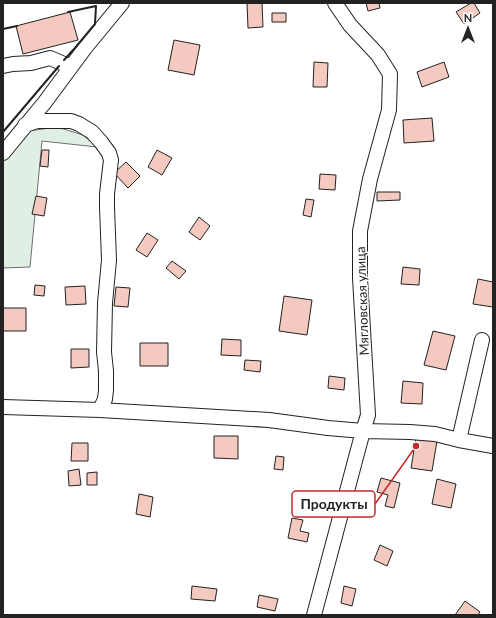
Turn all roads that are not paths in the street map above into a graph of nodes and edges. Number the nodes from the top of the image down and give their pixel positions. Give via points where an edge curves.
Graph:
1 (122, 3) edge
2 (335, 3) edge
3 (3, 66) edge
4 (71, 67) junction
5 (25, 125) junction
6 (3, 153) edge
7 (482, 340) dead end
8 (3, 407) edge
9 (100, 410) junction
10 (363, 431) junction
11 (459, 440) junction
12 (493, 446) edge
13 (314, 615) edge

1 - 4 street
2 - 10 street, Мягловская улица via 350,25 378,55 390,74 389,110 370,178 360,231 360,278 368,415
3 - 4 street via 50,58
4 - 5 street
5 - 6 street
5 - 9 street via 37,121 71,121 92,132 109,153 109,260 104,352 106,390
7 - 11 street
8 - 9 street
9 - 10 street via 269,420
10 - 11 street via 410,432
10 - 13 street, Мягловская улица
11 - 12 street

